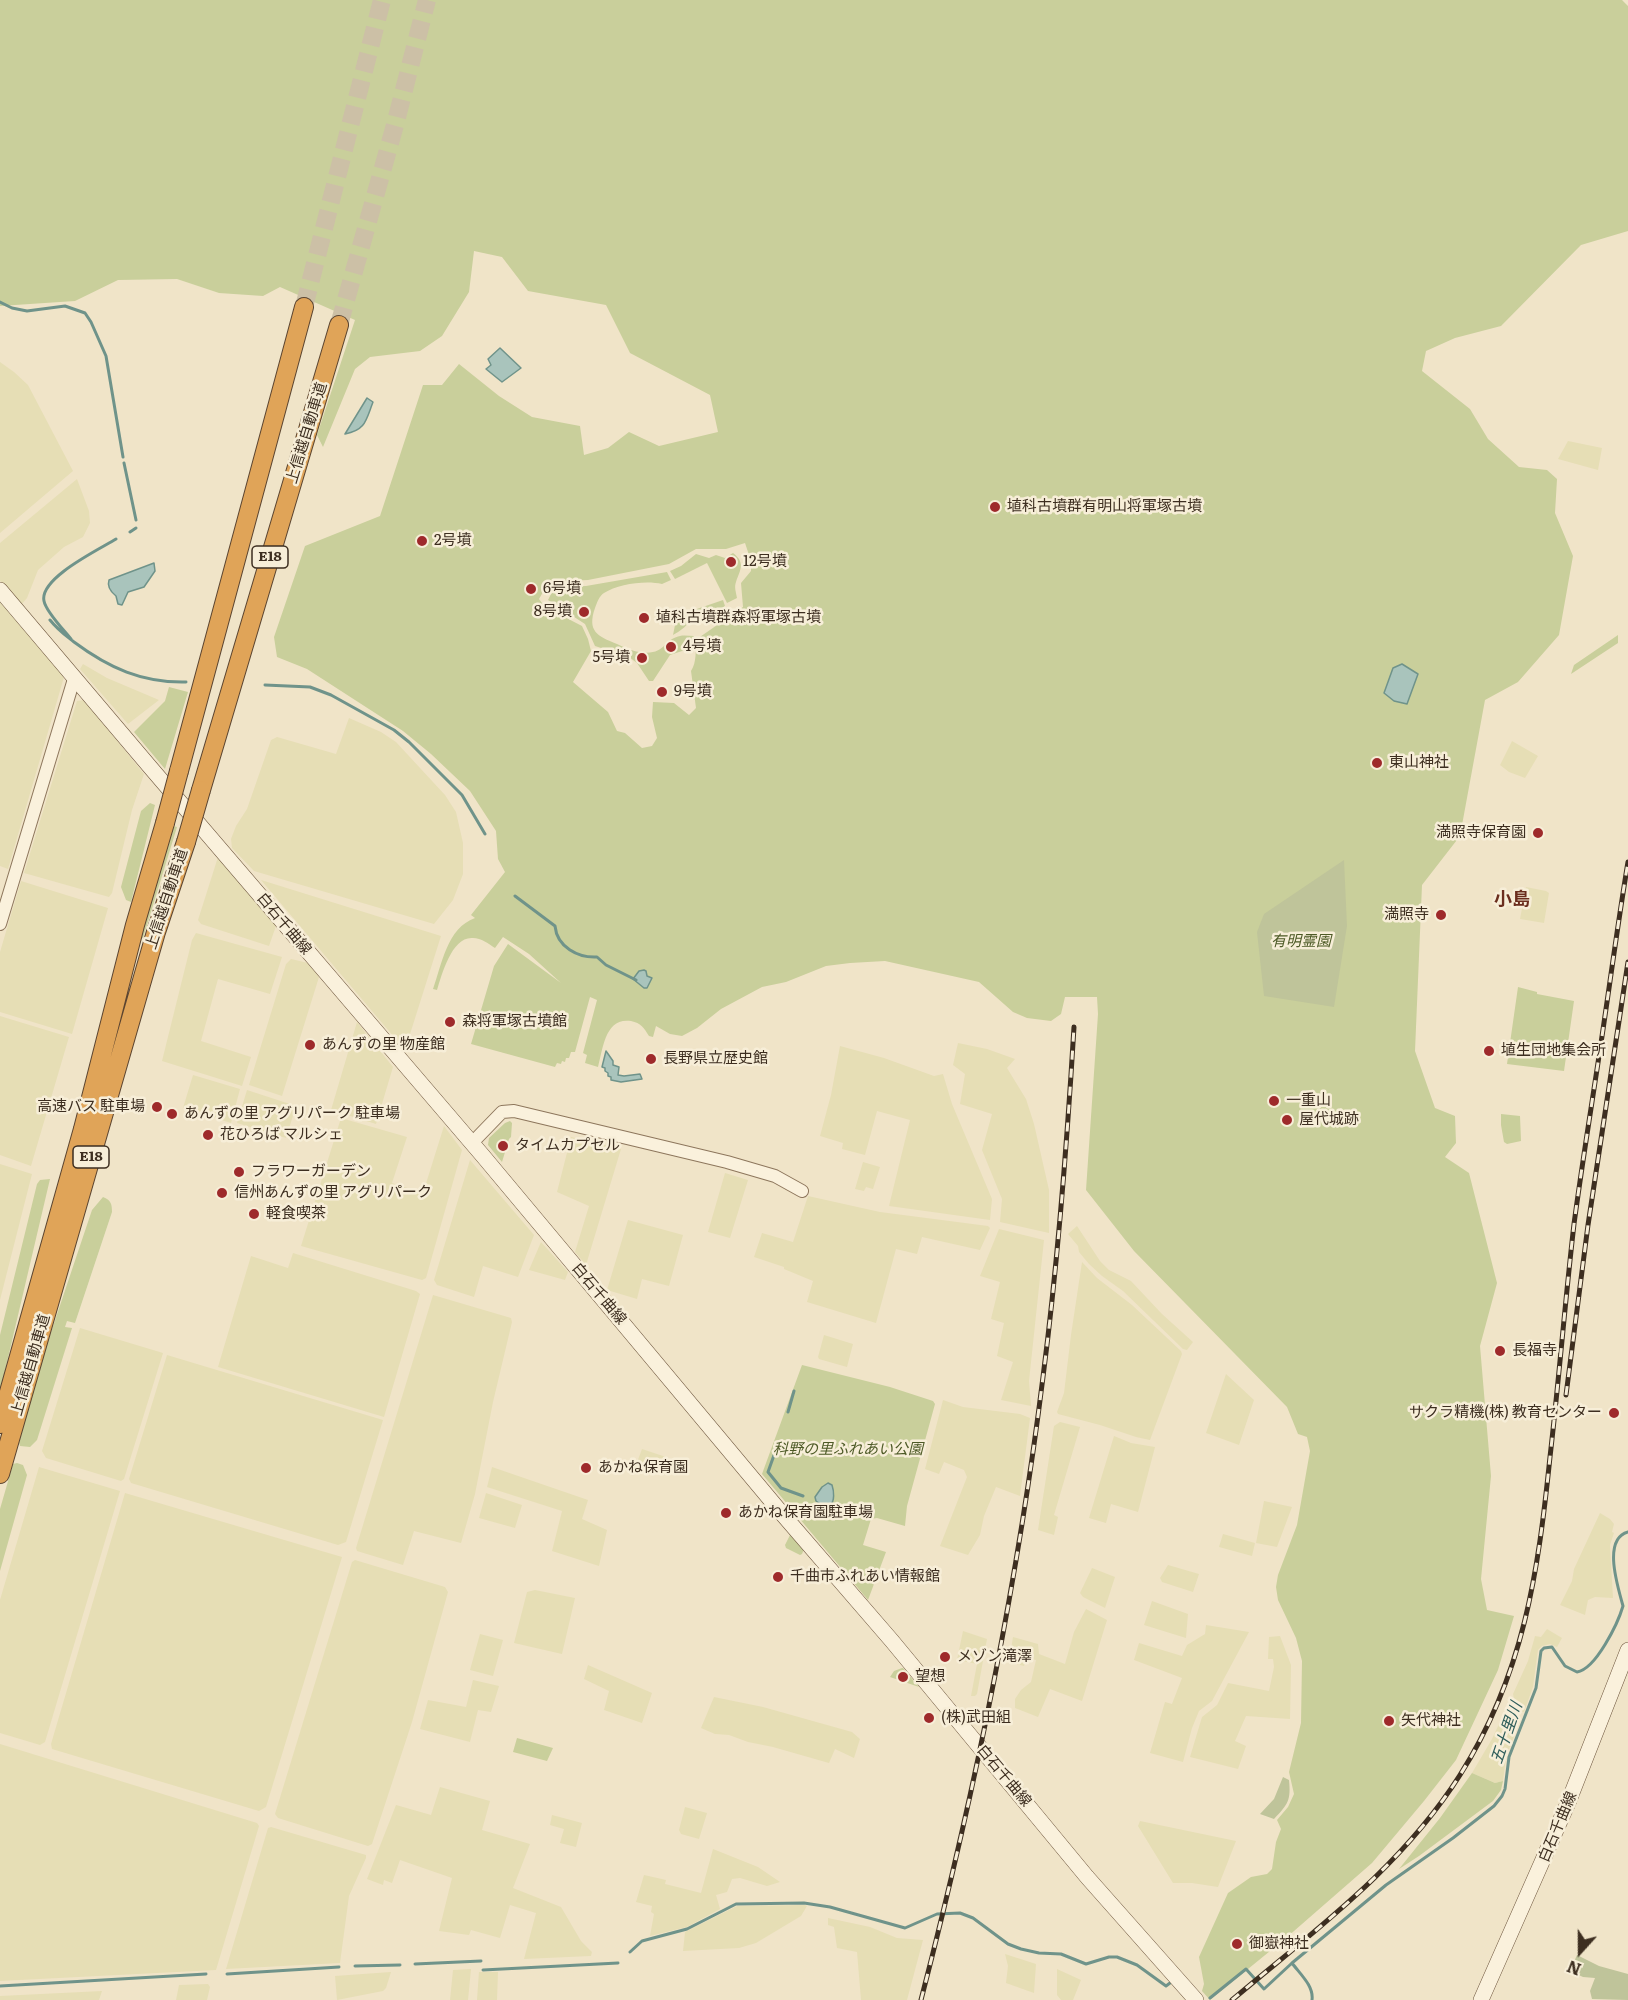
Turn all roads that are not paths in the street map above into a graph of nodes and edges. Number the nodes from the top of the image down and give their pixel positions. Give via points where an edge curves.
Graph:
1 (304, 307) tunnel mouth
2 (339, 325) tunnel mouth
3 (0, 590) edge
4 (74, 679) junction
5 (0, 924) edge
6 (472, 1143) junction
7 (802, 1191) dead end
8 (0, 1424) edge
9 (0, 1474) edge
10 (1628, 1650) edge
11 (1196, 2000) edge
12 (1481, 2000) edge

1 - 8 highway, 上信越自動車道 / E18, bridge
2 - 9 highway, 上信越自動車道 / E18, bridge via 156,932
3 - 4 main road, 白石千曲線
4 - 5 street
4 - 6 main road, 白石千曲線
6 - 7 street via 502,1112 514,1111 728,1161 776,1176
6 - 11 main road, 白石千曲線 via 1087,1876
10 - 12 main road, 白石千曲線 via 1569,1803

